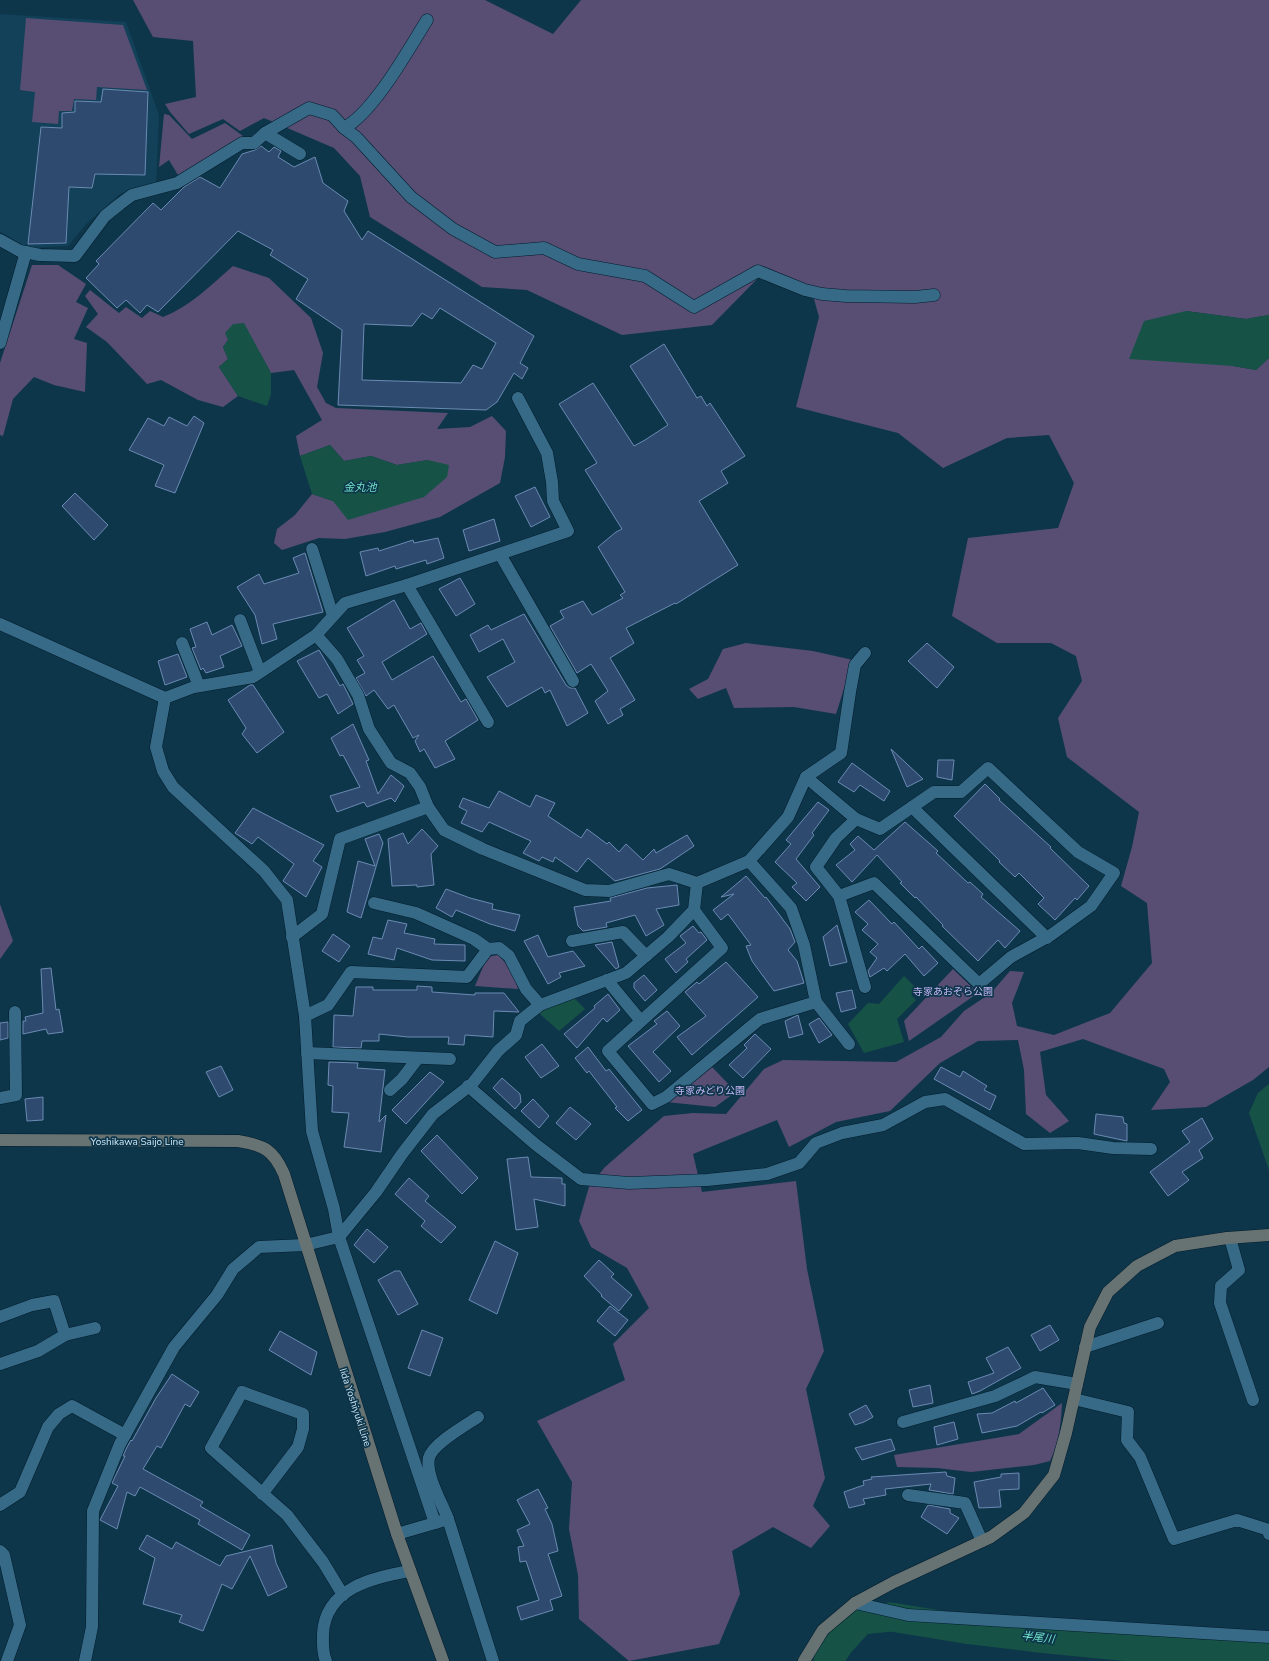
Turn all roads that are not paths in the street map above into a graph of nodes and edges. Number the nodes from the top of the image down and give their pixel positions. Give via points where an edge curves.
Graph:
1 (427, 20) dead end
2 (344, 128) junction
3 (265, 133) junction
4 (300, 154) dead end
5 (0, 240) edge
6 (26, 252) junction
7 (934, 295) dead end
8 (0, 343) edge
9 (518, 398) dead end
10 (312, 549) dead end
11 (500, 554) junction
12 (407, 585) junction
13 (333, 616) junction
14 (240, 620) dead end
15 (0, 624) edge
16 (316, 634) junction
17 (182, 643) dead end
18 (865, 654) dead end
19 (260, 672) junction
20 (573, 681) dead end
21 (198, 686) junction
22 (165, 698) junction
23 (488, 722) dead end
24 (806, 777) junction
25 (428, 807) junction
26 (912, 807) junction
27 (856, 819) junction
28 (749, 861) junction
29 (697, 883) junction
30 (840, 896) junction
31 (374, 903) dead end
32 (694, 910) junction
33 (292, 937) junction
34 (1046, 938) junction
35 (572, 941) dead end
36 (488, 949) junction
37 (646, 956) junction
38 (607, 980) junction
39 (865, 988) dead end
40 (816, 1002) junction
41 (540, 1005) junction
42 (15, 1012) dead end
43 (305, 1016) junction
44 (640, 1021) junction
45 (849, 1044) dead end
46 (307, 1053) junction
47 (418, 1058) junction
48 (450, 1059) dead end
49 (468, 1086) junction
50 (390, 1090) dead end
51 (0, 1098) edge
52 (0, 1140) edge
53 (1151, 1149) dead end
54 (272, 1153) joint
55 (1269, 1235) edge
56 (339, 1237) junction
57 (1230, 1238) junction
58 (306, 1245) junction
59 (0, 1317) edge
60 (1158, 1323) dead end
61 (96, 1328) dead end
62 (65, 1335) junction
63 (1086, 1347) junction
64 (0, 1364) edge
65 (1077, 1384) junction
66 (1074, 1398) junction
67 (1253, 1400) dead end
68 (478, 1417) dead end
69 (903, 1422) dead end
70 (125, 1435) junction
71 (262, 1494) junction
72 (908, 1495) dead end
73 (0, 1505) edge
74 (448, 1519) junction
75 (435, 1524) junction
76 (397, 1534) junction
77 (1269, 1534) edge
78 (982, 1541) junction
79 (0, 1551) edge
80 (410, 1571) junction
81 (343, 1595) junction
82 (855, 1603) junction
83 (1269, 1637) edge
84 (6, 1661) edge
85 (85, 1661) edge
86 (326, 1661) edge
87 (443, 1661) edge
88 (493, 1661) edge
89 (804, 1661) edge

1 - 2 street via 379,95 352,124
2 - 3 street via 332,115 309,108
2 - 7 street via 356,137 411,197 452,229 495,252 544,248 578,264 645,276 694,307 758,271 822,294 914,297
3 - 4 street
3 - 6 street via 254,143 242,143 177,183 132,195 105,216 75,256
5 - 6 street
6 - 8 street
9 - 11 street via 547,453 553,501 568,531
10 - 13 street
11 - 12 street
11 - 20 street
12 - 13 street via 345,603
12 - 23 street
13 - 16 street
14 - 19 street
15 - 22 street
16 - 19 street
16 - 25 street via 337,659 358,694 369,729 391,763 410,773 420,786
17 - 21 street
18 - 24 street via 855,665 841,753
19 - 21 street via 253,677
21 - 22 street
22 - 33 street via 156,747 163,770 173,787 274,882 287,900
24 - 27 street
24 - 28 street via 788,816
25 - 29 street via 444,830 585,890 609,891 669,874
25 - 33 street via 340,839 322,914
26 - 27 street via 880,829
26 - 34 street
26 - 34 street via 934,792 961,792 988,768 1078,852 1114,873 1091,906
27 - 30 street via 836,838 816,867
28 - 29 street
28 - 40 street via 791,908 804,946
29 - 32 street
30 - 34 street via 874,883 979,984 1011,956
30 - 39 street
31 - 36 street via 416,913 474,939
32 - 37 street via 668,938
32 - 44 street via 722,948
33 - 43 street
35 - 37 street via 623,932
36 - 41 street via 499,948 509,956 526,989
36 - 43 street via 467,977 350,972 328,1005
37 - 38 street via 626,973
38 - 41 street
38 - 44 street
40 - 44 street via 760,1019 666,1096 652,1104 608,1051
40 - 45 street
41 - 49 street via 520,1021 516,1034
42 - 51 street via 16,1095
43 - 46 street
46 - 47 street
46 - 56 street via 312,1130 334,1209
47 - 48 street
47 - 50 street
49 - 53 street via 535,1144 581,1179 629,1183 707,1180 767,1174 799,1163 816,1143 842,1133 883,1125 925,1102 945,1099 1024,1144 1078,1143 1113,1148
49 - 56 street via 433,1114 376,1192
52 - 54 main road, Yoshikawa Saijo Line via 238,1141 256,1144
54 - 58 main road, Iida Yoshiyuki Line via 284,1174
55 - 57 main road
56 - 58 street
56 - 75 street
57 - 63 main road via 1175,1246 1137,1266 1108,1292 1090,1327
57 - 67 street via 1239,1270 1221,1286 1220,1303
58 - 70 street via 259,1247 233,1269 217,1295 174,1347
58 - 76 main road, Iida Yoshiyuki Line
59 - 62 street via 32,1305 54,1301
60 - 63 street
61 - 62 street
62 - 64 street via 38,1351
63 - 65 main road
65 - 66 main road
65 - 69 street via 1035,1377 995,1396
66 - 77 street via 1128,1412 1127,1440 1140,1457 1174,1539 1236,1520 1268,1530
66 - 78 main road via 1054,1475 1024,1513
68 - 74 street via 440,1442 429,1456 428,1468
70 - 73 street via 72,1406 59,1414 48,1427 20,1492
70 - 85 street via 93,1511 92,1627
71 - 71 street via 211,1448 242,1392 303,1414 303,1429 298,1447
71 - 81 street via 287,1515 323,1562
72 - 78 street via 965,1503
74 - 75 street
74 - 88 street
75 - 76 street
76 - 80 main road, Iida Yoshiyuki Line
78 - 82 main road
79 - 84 street via 4,1555 20,1626
80 - 81 street via 370,1580
80 - 87 main road, Iida Yoshiyuki Line
81 - 86 street via 335,1603 324,1627 323,1645
82 - 83 street via 908,1615
82 - 89 main road via 823,1630

